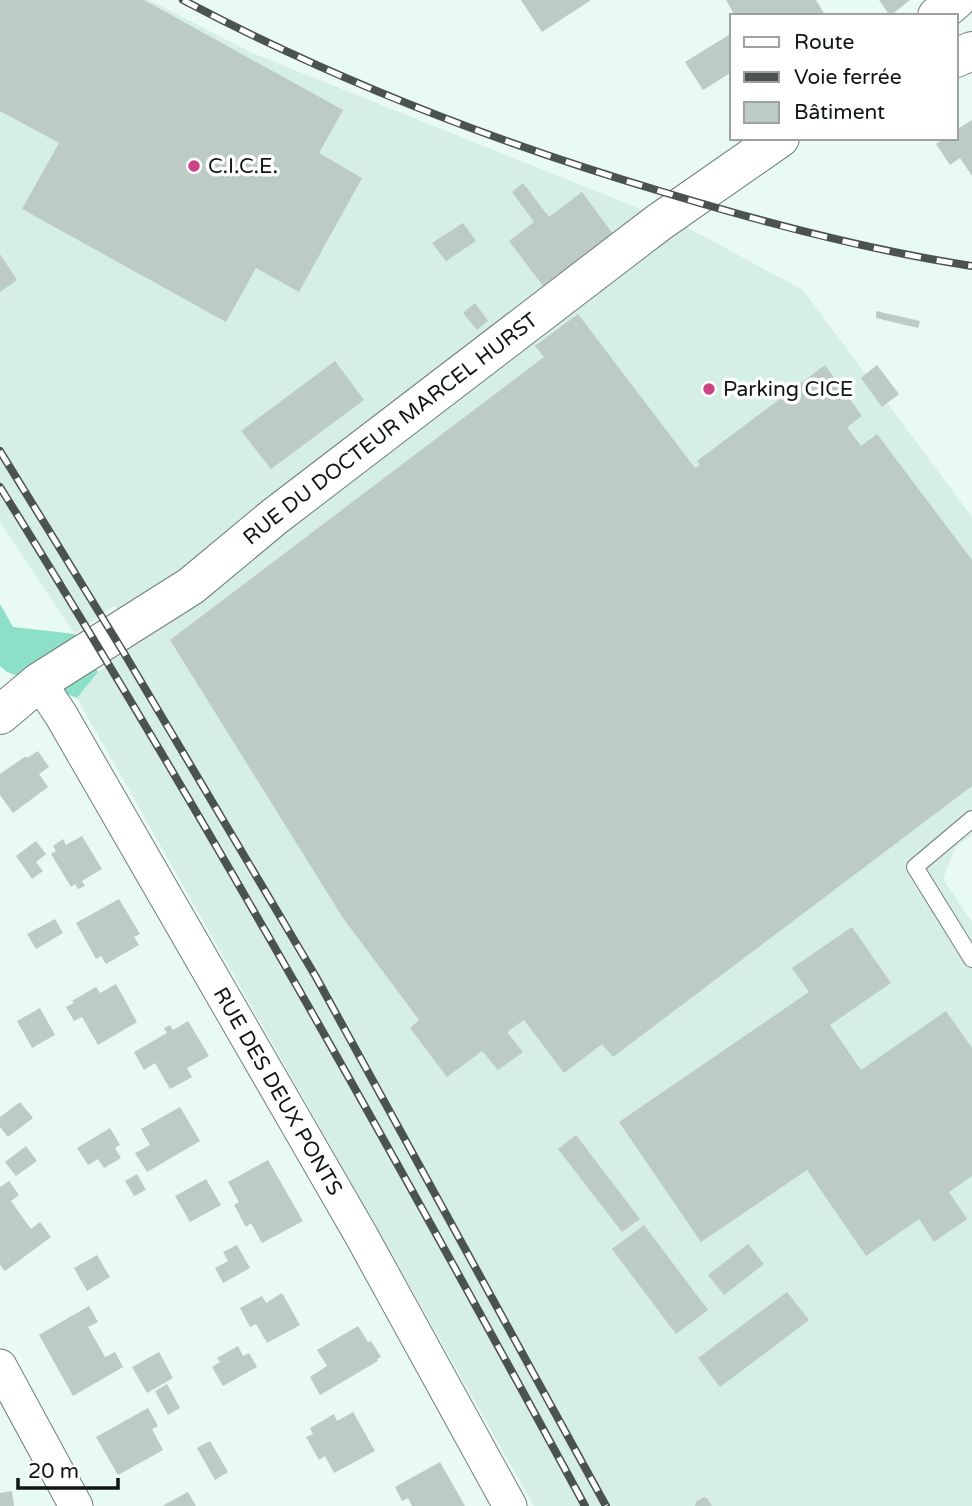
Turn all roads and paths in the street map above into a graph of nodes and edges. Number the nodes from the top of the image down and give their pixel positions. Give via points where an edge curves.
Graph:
1 (957, 0) edge
2 (940, 14) edge
3 (777, 140) edge
4 (39, 682) junction
5 (0, 715) edge
6 (972, 819) edge
7 (972, 959) edge
8 (3, 1379) edge
9 (76, 1506) edge
10 (510, 1506) edge

1 - 2 street
3 - 4 street, RUE DU DOCTEUR MARCEL HURST via 658,223 191,586
4 - 5 street, RUE DU DOCTEUR MARCEL HURST
4 - 10 street, RUE DES DEUX PONTS via 355,1223
6 - 7 lane via 915,867
8 - 9 street

